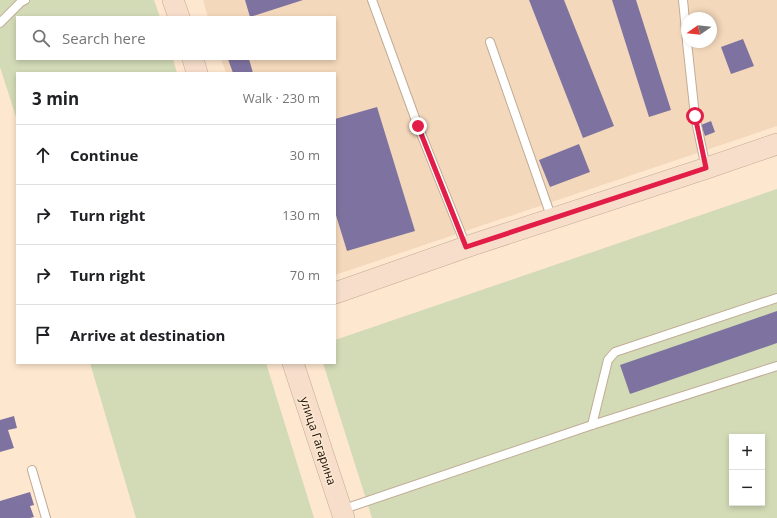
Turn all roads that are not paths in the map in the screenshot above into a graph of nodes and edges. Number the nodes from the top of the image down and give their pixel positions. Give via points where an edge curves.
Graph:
1 (25, 0) edge
2 (173, 0) edge
3 (372, 0) edge
4 (684, 0) edge
5 (685, 12) edge
6 (179, 16) edge
7 (0, 23) edge
8 (490, 42) dead end
9 (688, 48) edge
10 (193, 60) edge
11 (197, 72) edge
12 (777, 144) edge
13 (706, 168) junction
14 (552, 219) junction
15 (466, 247) junction
16 (336, 293) edge
17 (777, 298) edge
18 (293, 364) edge
19 (777, 366) edge
20 (592, 425) junction
21 (32, 470) dead end
22 (342, 514) edge
23 (46, 518) edge

1 - 7 lane
2 - 6 street
3 - 15 lane
4 - 5 lane
8 - 14 lane
9 - 13 lane via 695,116
10 - 11 street
12 - 13 street
13 - 14 street
14 - 15 street
15 - 16 street
17 - 20 lane via 615,352 608,360
18 - 22 street, улица Гагарина
19 - 20 lane
20 - 22 lane
21 - 23 lane

